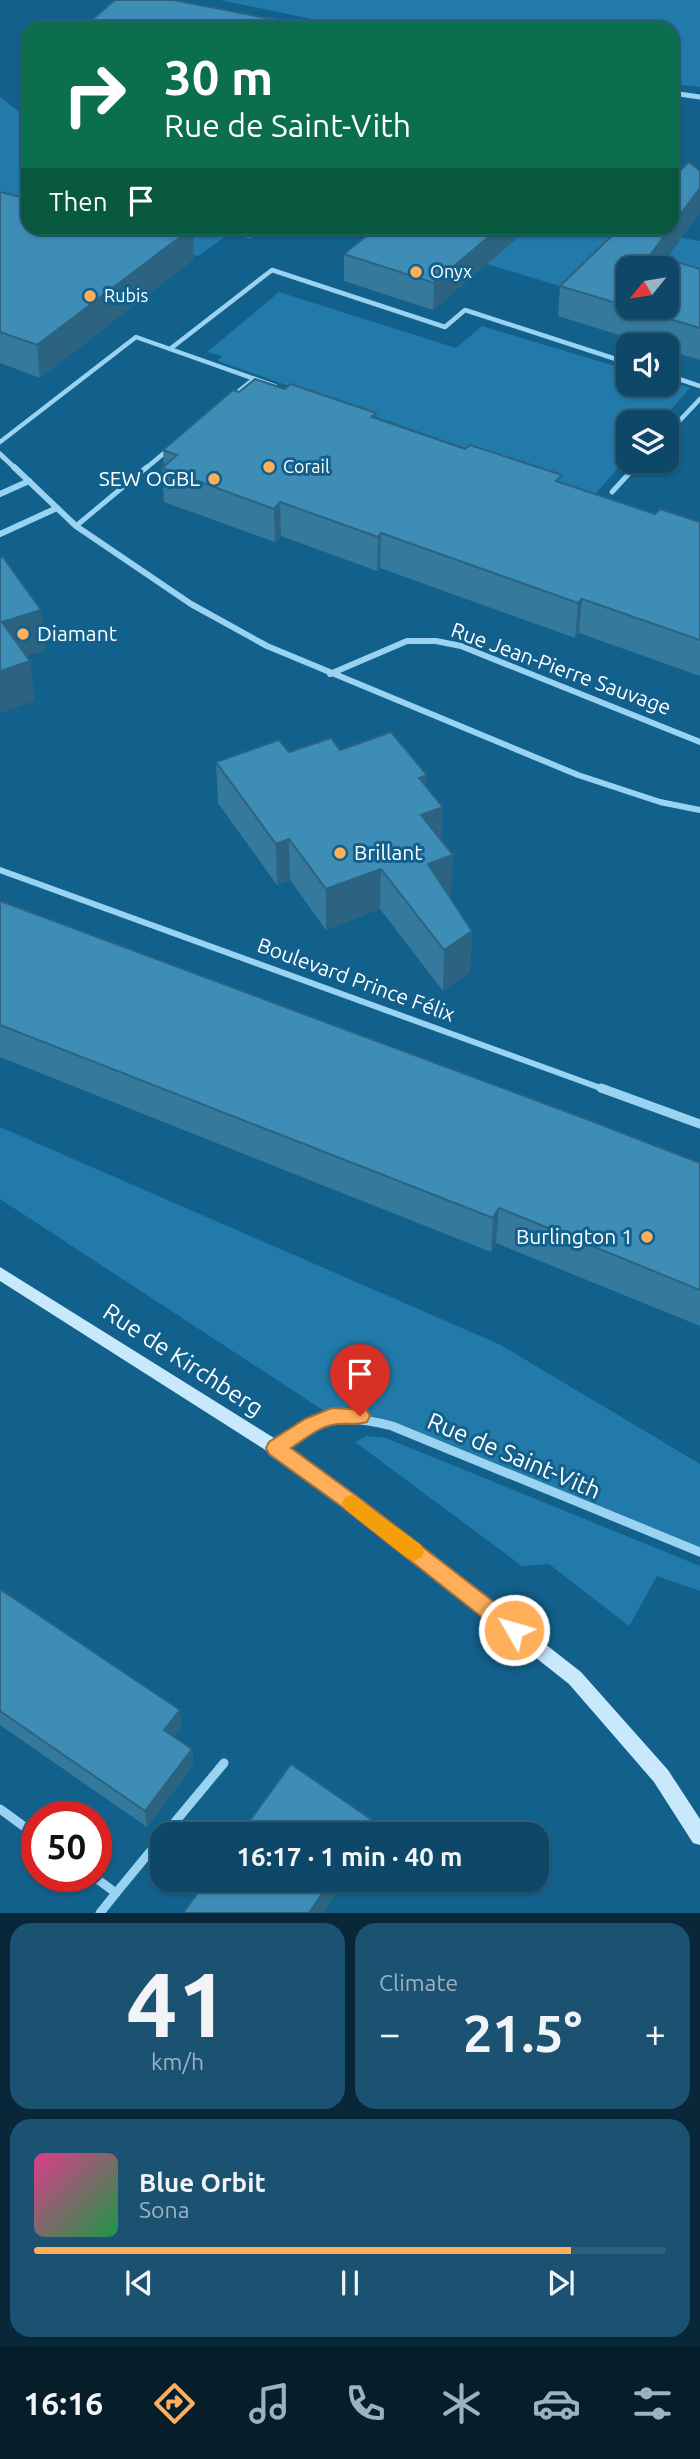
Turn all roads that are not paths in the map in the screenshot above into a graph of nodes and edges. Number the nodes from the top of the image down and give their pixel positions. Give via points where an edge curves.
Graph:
1 (255, 18) edge
2 (270, 21) edge
3 (679, 94) edge
4 (700, 97) edge
5 (170, 349) junction
6 (616, 359) edge
7 (254, 379) junction
8 (679, 379) edge
9 (700, 386) edge
10 (280, 388) edge
11 (700, 399) edge
12 (224, 403) edge
13 (679, 421) edge
14 (0, 442) edge
15 (175, 444) edge
16 (0, 454) edge
17 (630, 473) edge
18 (29, 481) junction
19 (612, 492) dead end
20 (0, 494) edge
21 (57, 508) junction
22 (76, 526) junction
23 (0, 534) edge
24 (330, 674) junction
25 (700, 742) edge
26 (700, 810) edge
27 (0, 870) edge
28 (700, 1124) edge
29 (0, 1273) edge
30 (276, 1448) junction
31 (700, 1552) edge
32 (224, 1763) dead end
33 (0, 1810) edge
34 (175, 1822) edge
35 (21, 1825) edge
36 (700, 1836) edge
37 (150, 1852) edge
38 (112, 1890) edge
39 (116, 1893) junction
40 (100, 1913) edge

1 - 2 street
3 - 4 street
5 - 6 street via 272,270 445,327 465,310
5 - 7 street
5 - 14 street via 136,337
7 - 10 street
7 - 12 street
8 - 9 street
11 - 13 street
15 - 22 street
16 - 18 street
17 - 19 street
18 - 20 street
18 - 21 street
21 - 22 street
21 - 23 street
22 - 24 street via 191,604
24 - 25 street, Rue Jean-Pierre Sauvage via 407,641 436,641 461,646
24 - 26 street via 578,775
27 - 28 street, Boulevard Prince Félix
29 - 30 main road, Rue de Kirchberg
30 - 31 street, Rue de Saint-Vith via 332,1416 360,1416
30 - 36 main road, Rue de Kirchberg via 575,1678 661,1776
32 - 34 street
33 - 35 street
37 - 39 street
38 - 39 street
39 - 40 street

